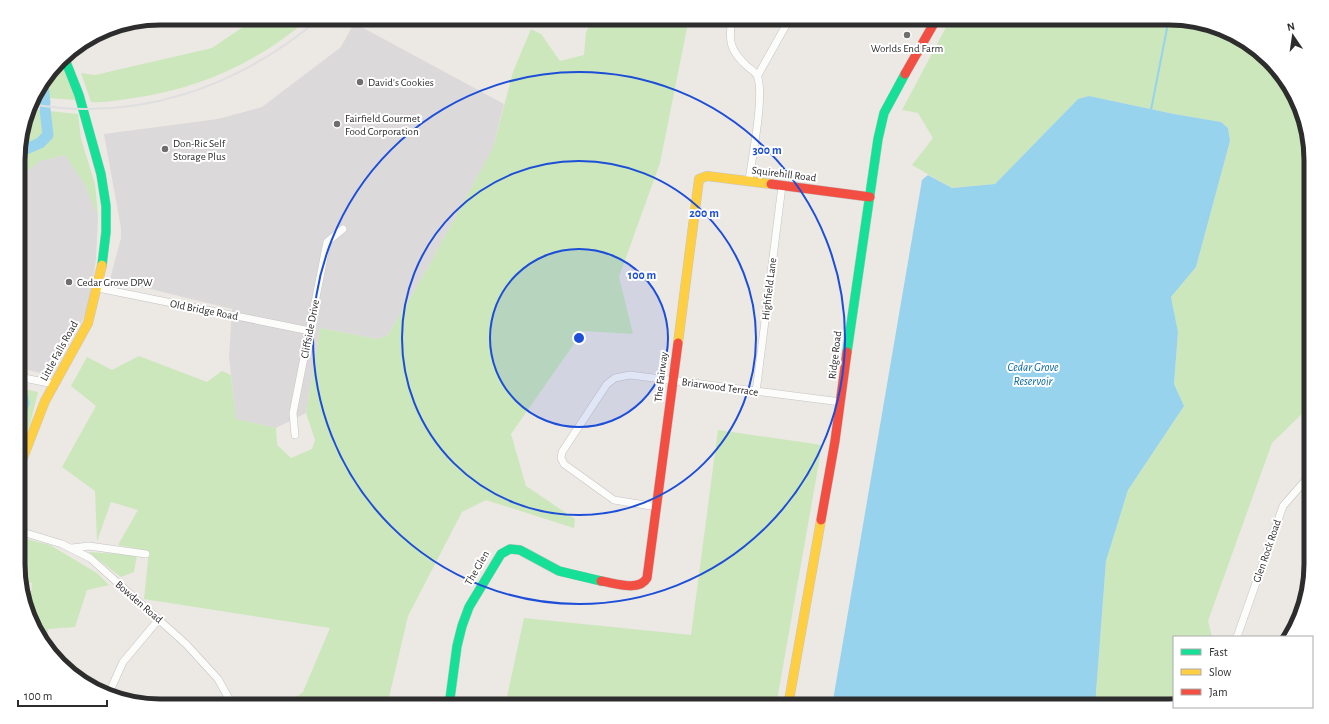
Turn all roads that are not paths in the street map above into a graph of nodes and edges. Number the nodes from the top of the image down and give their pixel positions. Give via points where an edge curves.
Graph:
1 (731, 25) edge
2 (786, 25) edge
3 (933, 25) edge
4 (66, 62) edge
5 (758, 76) junction
6 (749, 181) junction
7 (698, 182) joint
8 (782, 186) junction
9 (870, 197) junction
10 (343, 229) dead end
11 (98, 288) junction
12 (310, 331) junction
13 (25, 379) edge
14 (673, 381) junction
15 (54, 384) junction
16 (756, 392) junction
17 (841, 402) junction
18 (295, 435) dead end
19 (25, 452) edge
20 (1304, 482) edge
21 (657, 507) junction
22 (25, 533) edge
23 (72, 548) junction
24 (146, 554) dead end
25 (648, 575) joint
26 (159, 619) junction
27 (1237, 636) edge
28 (110, 689) edge
29 (229, 699) edge
30 (450, 699) edge
31 (789, 699) edge

1 - 5 street via 729,34 733,49
2 - 5 street
3 - 9 street, Ridge Road via 884,113
4 - 11 street, Little Falls Road via 81,102 105,196 106,232
5 - 6 street via 761,91
6 - 7 street, Squirehill Road via 705,176
6 - 8 street, Squirehill Road
7 - 14 street, The Fairway
8 - 9 street, Squirehill Road
8 - 16 street, Highfield Lane
9 - 17 street, Ridge Road
10 - 12 street, Cliffside Drive via 327,242
11 - 12 street, Old Bridge Road
11 - 15 street, Little Falls Road via 88,323
12 - 18 street, Cliffside Drive via 293,413
13 - 15 street
14 - 16 street, Briarwood Terrace
14 - 21 street, The Fairway
14 - 21 street, Briarwood Terrace via 630,375 615,378 604,388 564,449 561,458 564,464 610,498
15 - 19 street, Little Falls Road
16 - 17 street, Briarwood Terrace
17 - 31 street, Ridge Road
20 - 27 street, Glen Rock Road via 1284,506
21 - 25 street, The Fairway
22 - 23 street, Bowden Road
23 - 24 street via 89,546
23 - 26 street, Bowden Road via 90,558
25 - 30 street, The Glen via 646,581 638,586 592,579 554,569 517,549 502,552 465,616 457,646
26 - 28 street via 123,662
26 - 29 street, Bowden Road via 218,679

